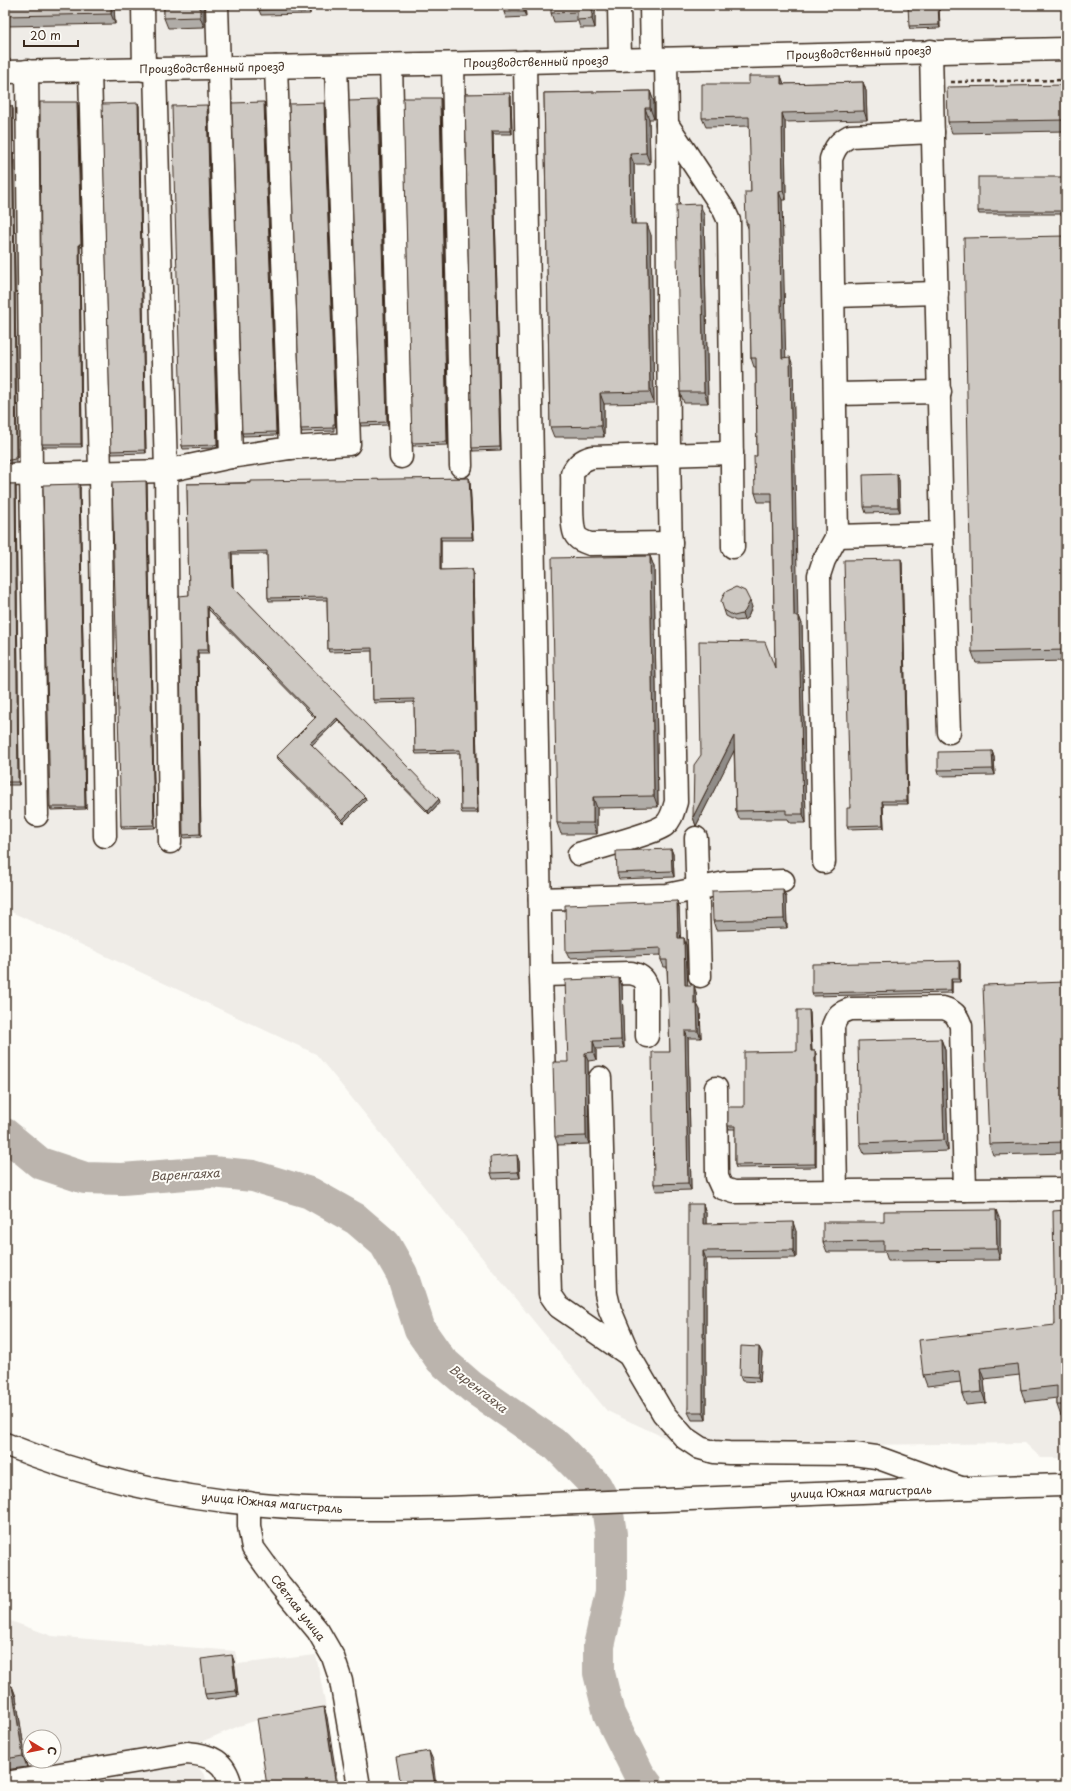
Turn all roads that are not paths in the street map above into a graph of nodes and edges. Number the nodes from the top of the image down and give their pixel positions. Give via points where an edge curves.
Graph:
1 (143, 5) edge
2 (217, 5) edge
3 (619, 5) edge
4 (651, 5) edge
5 (1066, 48) edge
6 (931, 52) junction
7 (659, 59) junction
8 (620, 60) junction
9 (525, 62) junction
10 (453, 64) junction
11 (391, 65) junction
12 (336, 66) junction
13 (276, 67) junction
14 (219, 68) junction
15 (90, 70) junction
16 (150, 70) junction
17 (5, 72) edge
18 (27, 72) junction
19 (667, 124) junction
20 (933, 132) junction
21 (937, 293) junction
22 (834, 296) junction
23 (940, 392) junction
24 (836, 394) junction
25 (290, 448) junction
26 (732, 453) junction
27 (669, 454) junction
28 (231, 457) junction
29 (401, 457) dead end
30 (461, 466) dead end
31 (166, 471) junction
32 (100, 473) junction
33 (5, 475) edge
34 (31, 475) junction
35 (942, 533) junction
36 (838, 536) junction
37 (671, 543) junction
38 (733, 547) dead end
39 (949, 732) dead end
40 (37, 815) dead end
41 (105, 836) dead end
42 (696, 838) dead end
43 (170, 842) dead end
44 (579, 854) dead end
45 (824, 862) dead end
46 (783, 881) dead end
47 (698, 889) junction
48 (540, 899) junction
49 (542, 975) junction
50 (700, 976) dead end
51 (647, 1036) dead end
52 (600, 1078) dead end
53 (716, 1088) dead end
54 (1066, 1189) edge
55 (965, 1190) junction
56 (836, 1191) junction
57 (629, 1356) junction
58 (5, 1444) edge
59 (1066, 1484) edge
60 (962, 1488) junction
61 (249, 1503) junction
62 (5, 1783) edge
63 (231, 1786) edge
64 (359, 1786) edge

1 - 16 main road
2 - 14 main road
3 - 8 main road
4 - 7 main road
5 - 6 main road, Производственный проезд
6 - 7 main road, Производственный проезд
6 - 20 main road
7 - 8 main road, Производственный проезд
7 - 19 main road
8 - 9 main road, Производственный проезд
9 - 10 main road, Производственный проезд
9 - 48 main road
10 - 11 main road, Производственный проезд
10 - 30 main road
11 - 12 main road, Производственный проезд
11 - 29 main road
12 - 13 main road, Производственный проезд
12 - 25 main road via 349,444
13 - 14 main road, Производственный проезд
13 - 25 main road
14 - 16 main road, Производственный проезд
14 - 28 main road
15 - 16 main road, Производственный проезд
15 - 18 main road, Производственный проезд
15 - 32 main road
16 - 31 main road
17 - 18 main road, Производственный проезд
18 - 34 main road
19 - 26 main road via 729,220
19 - 27 main road
20 - 21 main road
20 - 22 main road via 850,136 835,148 831,159
21 - 22 main road
21 - 23 main road
22 - 24 main road
23 - 24 main road
23 - 35 main road
24 - 36 main road
25 - 28 main road
26 - 27 main road
26 - 38 main road
27 - 37 main road
27 - 37 main road via 592,457 582,460 572,474 575,534 582,542
28 - 31 main road
31 - 32 main road
31 - 43 main road
32 - 34 main road
32 - 41 main road
33 - 34 main road
34 - 40 main road
35 - 36 main road
35 - 39 main road
36 - 45 main road via 824,560 819,575
37 - 44 main road via 676,802 671,818 664,826
42 - 47 main road
46 - 47 main road via 725,883
47 - 48 main road via 666,895
47 - 50 main road
48 - 49 main road
49 - 51 main road via 631,972 639,975 647,986
49 - 57 main road via 550,1294 559,1308
52 - 57 main road via 607,1298
53 - 56 main road via 717,1177 722,1188 734,1192
54 - 55 main road
55 - 56 main road
55 - 56 main road via 961,1026 952,1010 943,1008 851,1009 842,1011 836,1018 833,1026
57 - 60 main road via 663,1413 684,1438 700,1448 729,1453 854,1454 876,1457
58 - 61 main road, улица Южная магистраль via 74,1470 112,1480 179,1494
59 - 60 main road, улица Южная магистраль
60 - 61 main road, улица Южная магистраль via 656,1501 355,1509
61 - 64 main road, Светлая улица via 250,1532 254,1548 280,1585 318,1631 332,1657 341,1681
62 - 63 main road via 188,1753 202,1754 216,1760 225,1771

